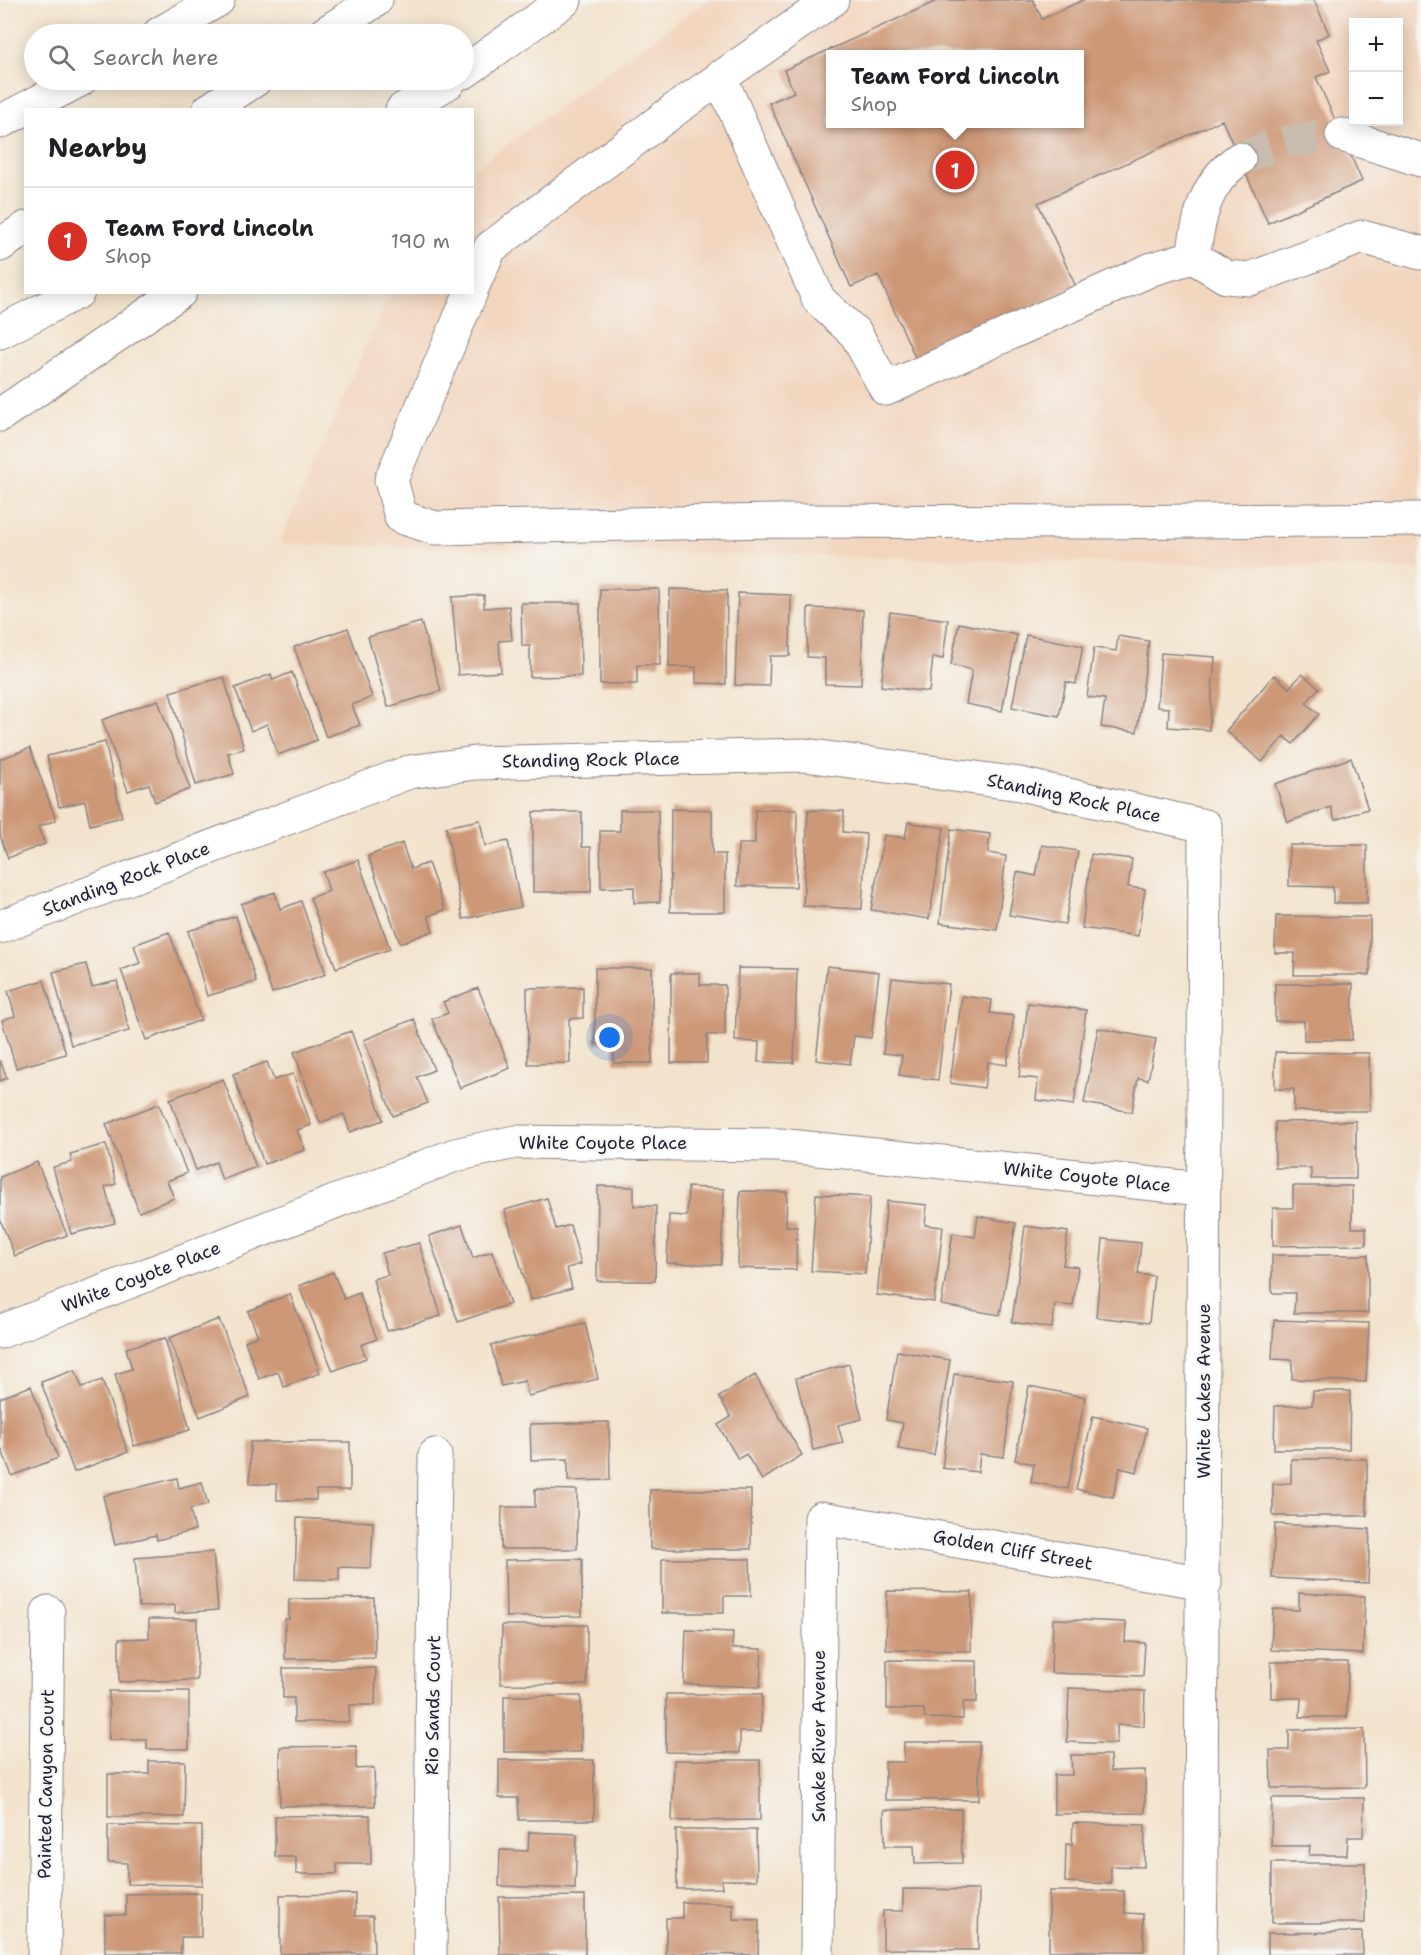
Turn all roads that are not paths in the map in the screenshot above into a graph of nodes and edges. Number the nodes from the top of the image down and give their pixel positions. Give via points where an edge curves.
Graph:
1 (218, 0) edge
2 (376, 0) edge
3 (565, 0) edge
4 (832, 0) edge
5 (176, 24) edge
6 (339, 24) edge
7 (474, 65) edge
8 (720, 77) junction
9 (61, 90) edge
10 (240, 90) edge
11 (435, 90) edge
12 (440, 90) edge
13 (27, 108) edge
14 (212, 108) edge
15 (405, 108) edge
16 (417, 108) edge
17 (24, 109) edge
18 (0, 122) edge
19 (1342, 135) tunnel mouth
20 (1239, 159) tunnel mouth
21 (1421, 160) edge
22 (24, 229) edge
23 (0, 245) edge
24 (1421, 253) edge
25 (1193, 257) junction
26 (474, 284) edge
27 (74, 294) edge
28 (177, 294) edge
29 (470, 294) edge
30 (0, 332) edge
31 (0, 415) edge
32 (1421, 519) edge
33 (1205, 826) joint
34 (0, 927) edge
35 (1202, 1189) junction
36 (0, 1332) edge
37 (435, 1455) dead end
38 (820, 1518) joint
39 (1205, 1582) junction
40 (48, 1612) dead end
41 (44, 1955) edge
42 (430, 1955) edge
43 (817, 1955) edge
44 (1200, 1955) edge

1 - 5 main road
2 - 6 main road
3 - 7 main road
4 - 8 main road
8 - 25 main road via 819,300 856,334 886,389 1152,269
8 - 26 main road via 490,248
9 - 13 main road
10 - 14 main road
11 - 15 main road
12 - 16 main road
17 - 18 main road
19 - 21 main road
20 - 25 main road via 1214,181 1205,199
22 - 23 main road
24 - 25 main road via 1362,237 1251,279 1226,277
27 - 30 main road
28 - 31 main road
29 - 32 main road via 391,480 401,516 435,528 776,521
33 - 34 main road, Standing Rock Place via 1020,784 805,755 475,763 409,772
33 - 35 main road, White Lakes Avenue
35 - 36 main road, White Coyote Place via 779,1145 514,1142 455,1155
35 - 39 main road, White Lakes Avenue
37 - 42 main road, Rio Sands Court
38 - 39 main road, Golden Cliff Street
38 - 43 main road, Snake River Avenue
39 - 44 main road, White Lakes Avenue
40 - 41 main road, Painted Canyon Court

